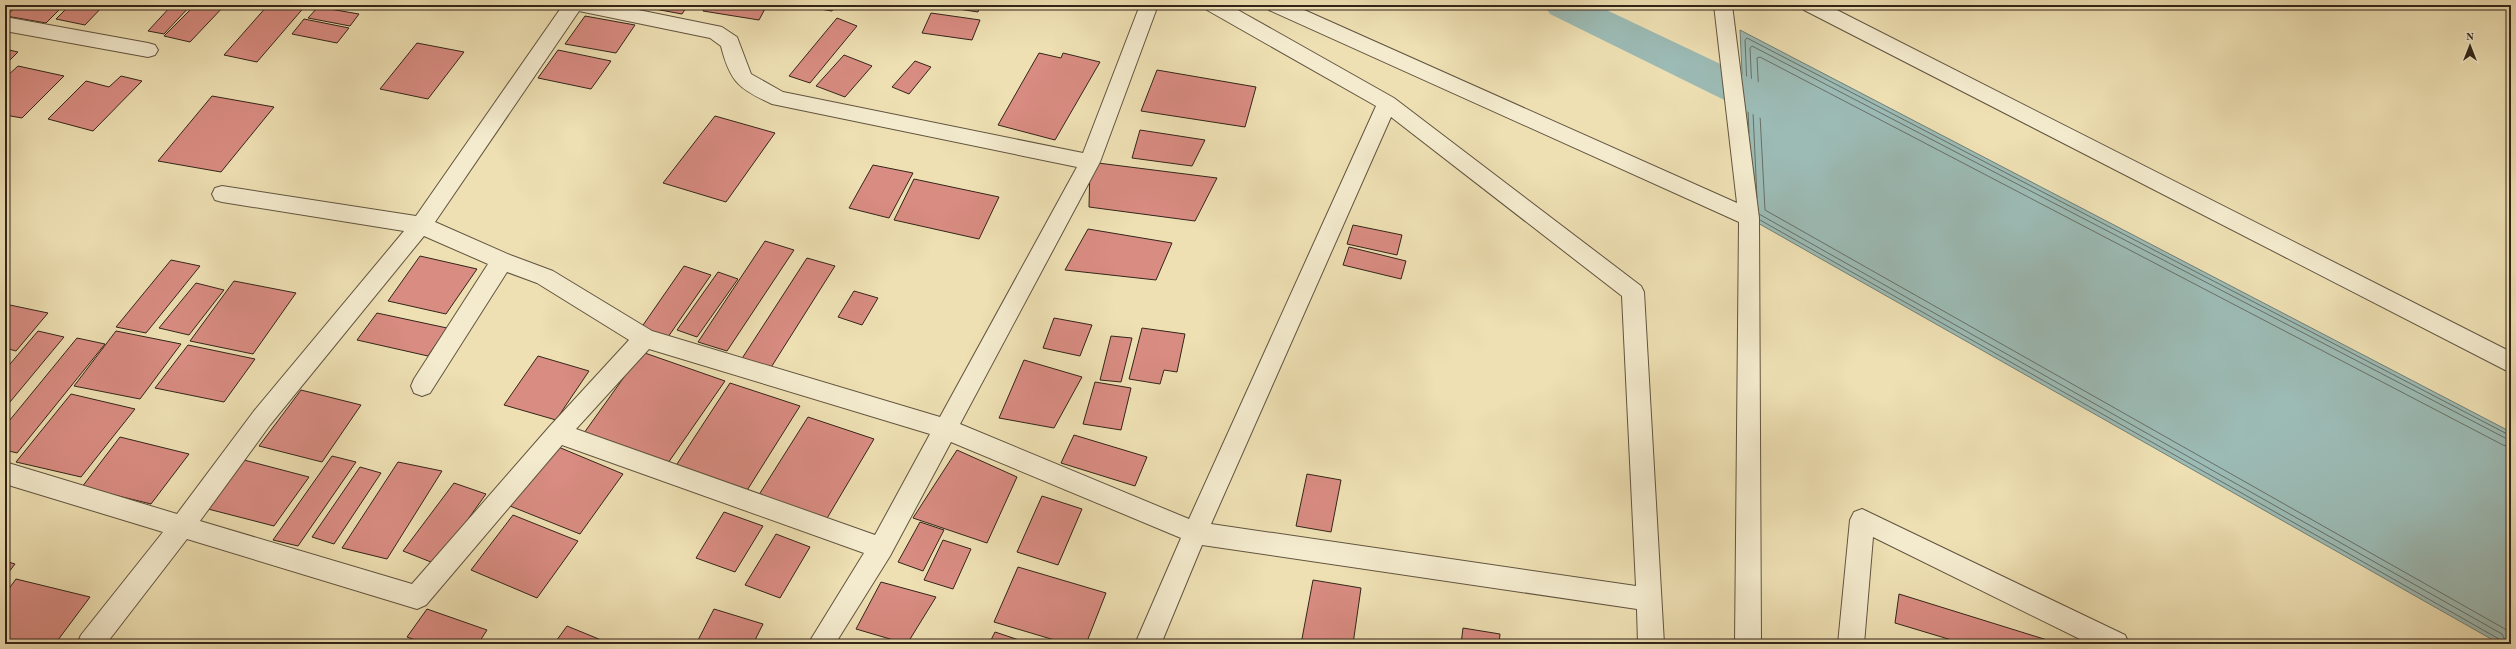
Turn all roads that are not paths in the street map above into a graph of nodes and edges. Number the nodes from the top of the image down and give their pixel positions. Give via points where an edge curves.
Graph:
1 (573, 5) edge
2 (581, 5) edge
3 (1149, 5) edge
4 (1214, 5) edge
5 (1276, 5) edge
6 (1723, 5) edge
7 (1811, 5) edge
8 (5, 24) edge
9 (148, 50) dead end
10 (1387, 103) junction
11 (1090, 162) junction
12 (222, 194) dead end
13 (1749, 218) junction
14 (421, 225) junction
15 (502, 261) junction
16 (645, 338) junction
17 (2511, 364) edge
18 (422, 386) dead end
19 (946, 429) junction
20 (558, 433) junction
21 (5, 473) edge
22 (182, 526) junction
23 (1195, 533) junction
24 (881, 548) junction
25 (1647, 599) junction
26 (90, 644) edge
27 (821, 644) edge
28 (1148, 644) edge
29 (1651, 644) edge
30 (1748, 644) edge
31 (1852, 644) edge
32 (2116, 644) edge

1 - 14 street
2 - 11 street via 715,32 730,42 737,72 747,83 779,99
3 - 11 street
4 - 10 street
5 - 13 street
6 - 13 street
7 - 17 street
8 - 9 street
10 - 23 street
10 - 25 street via 1633,292
11 - 19 street
12 - 14 street
13 - 30 street
14 - 15 street
14 - 22 street via 262,418
15 - 16 street via 545,277
15 - 18 street
16 - 19 street
16 - 20 street
19 - 23 street
19 - 24 street
20 - 22 street via 417,597
20 - 24 street
21 - 22 street
22 - 26 street
23 - 25 street
23 - 28 street
24 - 27 street
25 - 29 street
31 - 32 street via 1862,520

